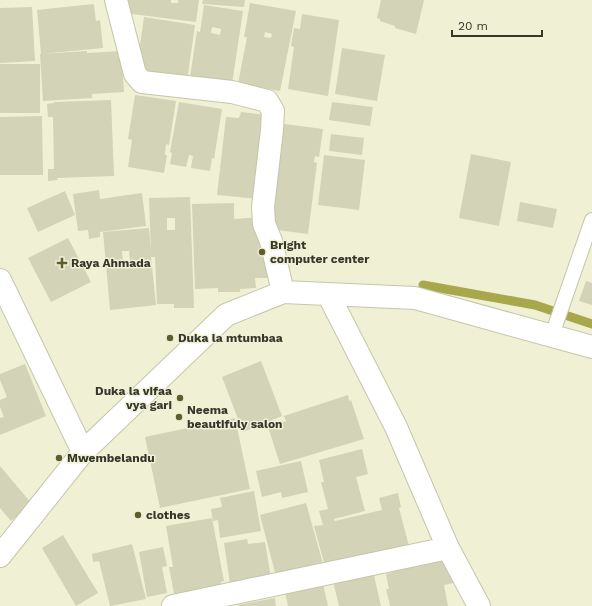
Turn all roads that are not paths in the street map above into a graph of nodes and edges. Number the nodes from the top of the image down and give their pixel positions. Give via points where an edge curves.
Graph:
1 (116, 0) edge
2 (592, 220) edge
3 (0, 280) edge
4 (283, 292) junction
5 (328, 294) junction
6 (552, 335) junction
7 (592, 347) edge
8 (83, 452) junction
9 (448, 548) junction
10 (0, 556) edge
11 (173, 606) edge
12 (479, 606) edge

1 - 4 street via 135,74 142,82 232,92 267,101 273,111 263,207 264,224 271,241
2 - 6 lane
3 - 8 street
4 - 5 street
4 - 8 street via 226,315
5 - 6 street via 415,298
5 - 9 street via 396,427
6 - 7 street
8 - 10 street
9 - 11 street
9 - 12 street

